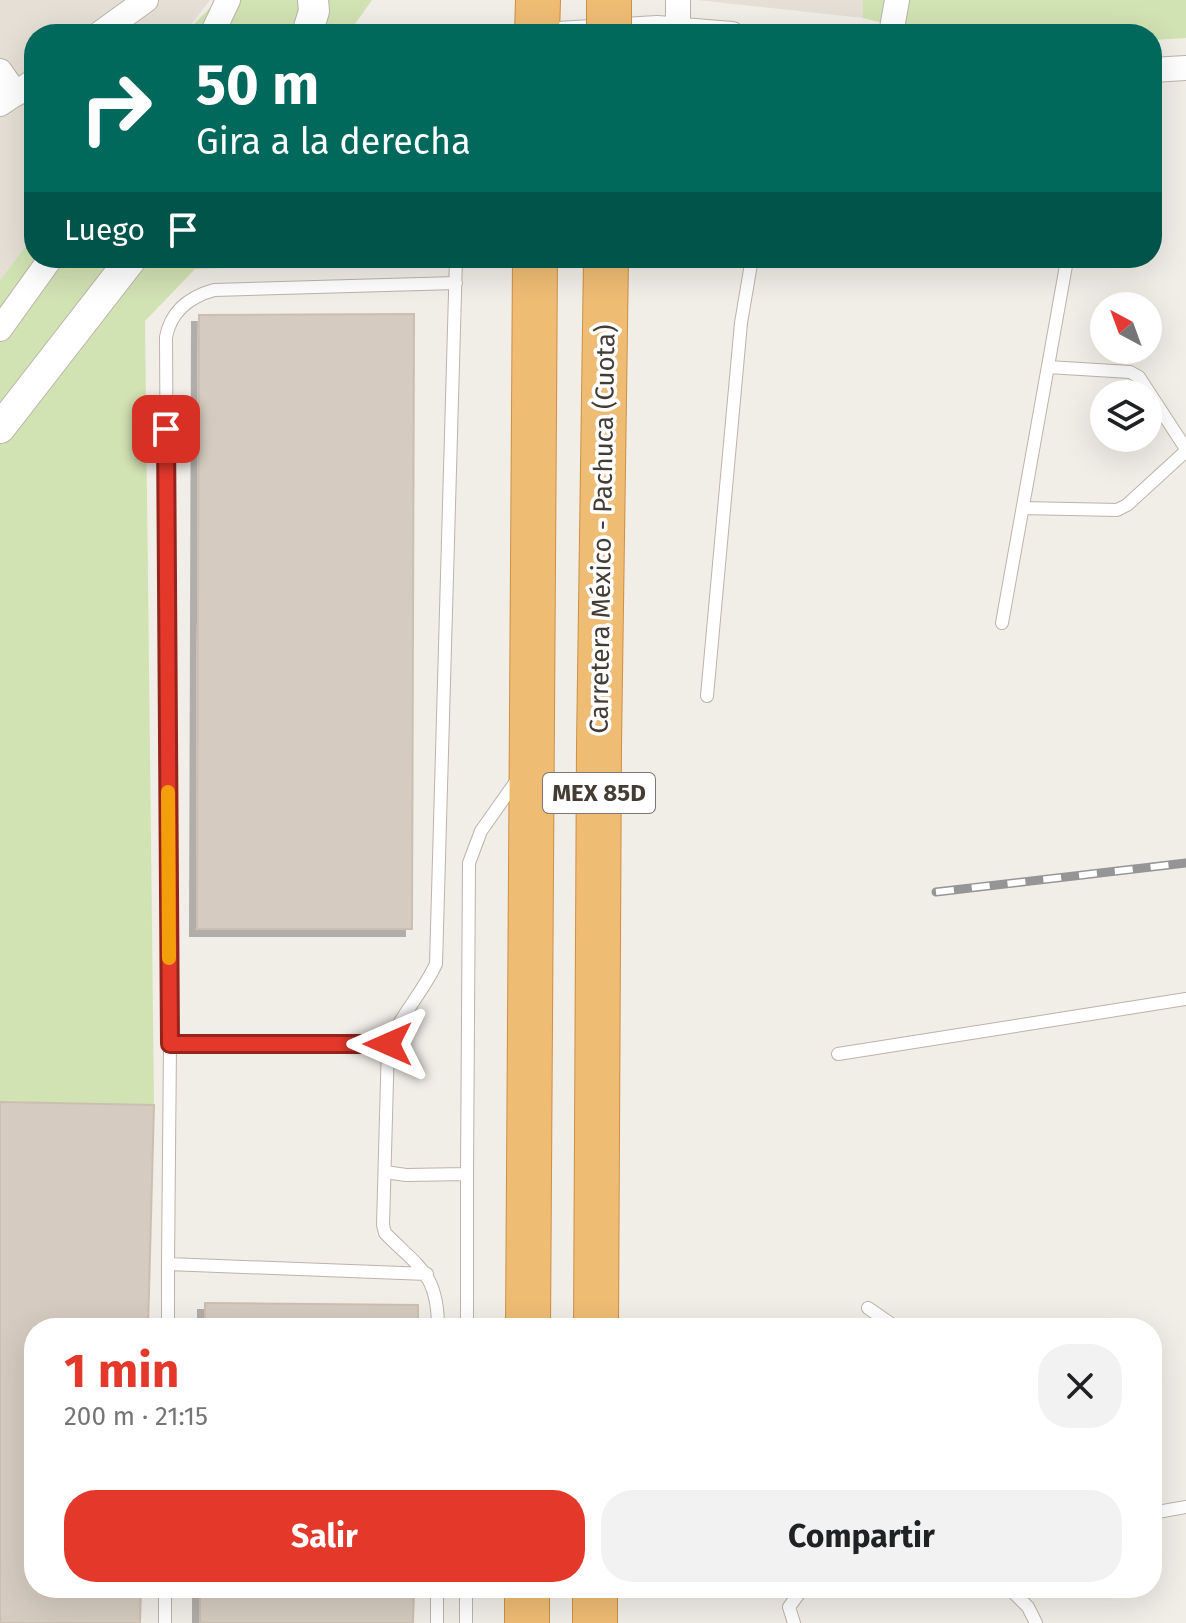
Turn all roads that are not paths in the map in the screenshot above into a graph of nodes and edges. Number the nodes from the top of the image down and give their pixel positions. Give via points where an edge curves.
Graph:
1 (146, 0) edge
2 (228, 0) edge
3 (313, 0) edge
4 (609, 0) edge
5 (678, 0) edge
6 (897, 0) edge
7 (543, 18) edge
8 (113, 24) edge
9 (217, 24) edge
10 (310, 24) edge
11 (609, 24) edge
12 (611, 24) edge
13 (678, 24) edge
14 (893, 24) edge
15 (1186, 68) edge
16 (1162, 69) edge
17 (0, 71) edge
18 (17, 93) edge
19 (44, 268) edge
20 (124, 268) edge
21 (456, 268) edge
22 (535, 268) edge
23 (606, 268) edge
24 (750, 268) edge
25 (1066, 268) edge
26 (456, 283) junction
27 (0, 329) edge
28 (1048, 367) junction
29 (0, 428) edge
30 (1186, 450) edge
31 (1023, 508) junction
32 (1002, 623) dead end
33 (707, 696) dead end
34 (531, 760) junction
35 (1186, 999) edge
36 (170, 1044) junction
37 (388, 1044) junction
38 (838, 1054) dead end
39 (385, 1172) junction
40 (467, 1174) junction
41 (168, 1264) junction
42 (427, 1274) junction
43 (868, 1308) dead end
44 (168, 1318) edge
45 (438, 1318) edge
46 (467, 1318) edge
47 (528, 1318) edge
48 (596, 1318) edge
49 (882, 1318) edge
50 (1186, 1507) edge
51 (1162, 1511) edge
52 (165, 1598) edge
53 (437, 1598) edge
54 (466, 1598) edge
55 (527, 1598) edge
56 (595, 1598) edge
57 (796, 1598) edge
58 (1019, 1598) edge
59 (165, 1623) edge
60 (437, 1623) edge
61 (466, 1623) edge
62 (527, 1623) edge
63 (595, 1623) edge
64 (794, 1623) edge
65 (1036, 1623) edge

1 - 8 street
2 - 9 street
3 - 10 street
4 - 11 highway, bridge
5 - 13 street
6 - 14 street
7 - 12 street
15 - 16 street
17 - 18 street
19 - 27 street
20 - 29 street
21 - 26 lane
22 - 34 highway, MEX 85D
23 - 48 highway, Carretera México - Pachuca (Cuota) / MEX 85D
24 - 33 lane
25 - 28 lane
26 - 36 lane via 214,290 187,302 168,324
26 - 37 lane via 436,964
28 - 30 lane via 1139,377
28 - 31 lane
30 - 31 lane via 1117,510
31 - 32 lane
34 - 40 lane via 481,831 469,863
34 - 47 highway, MEX 85D
35 - 38 lane
36 - 37 lane
36 - 41 lane
37 - 39 lane
39 - 40 lane
39 - 42 lane via 385,1233
40 - 46 lane
41 - 42 lane
41 - 44 lane
42 - 45 lane
43 - 49 lane
50 - 51 lane
52 - 59 lane
53 - 60 lane
54 - 61 lane
55 - 62 highway
56 - 63 highway
57 - 64 lane via 789,1607
58 - 65 lane

